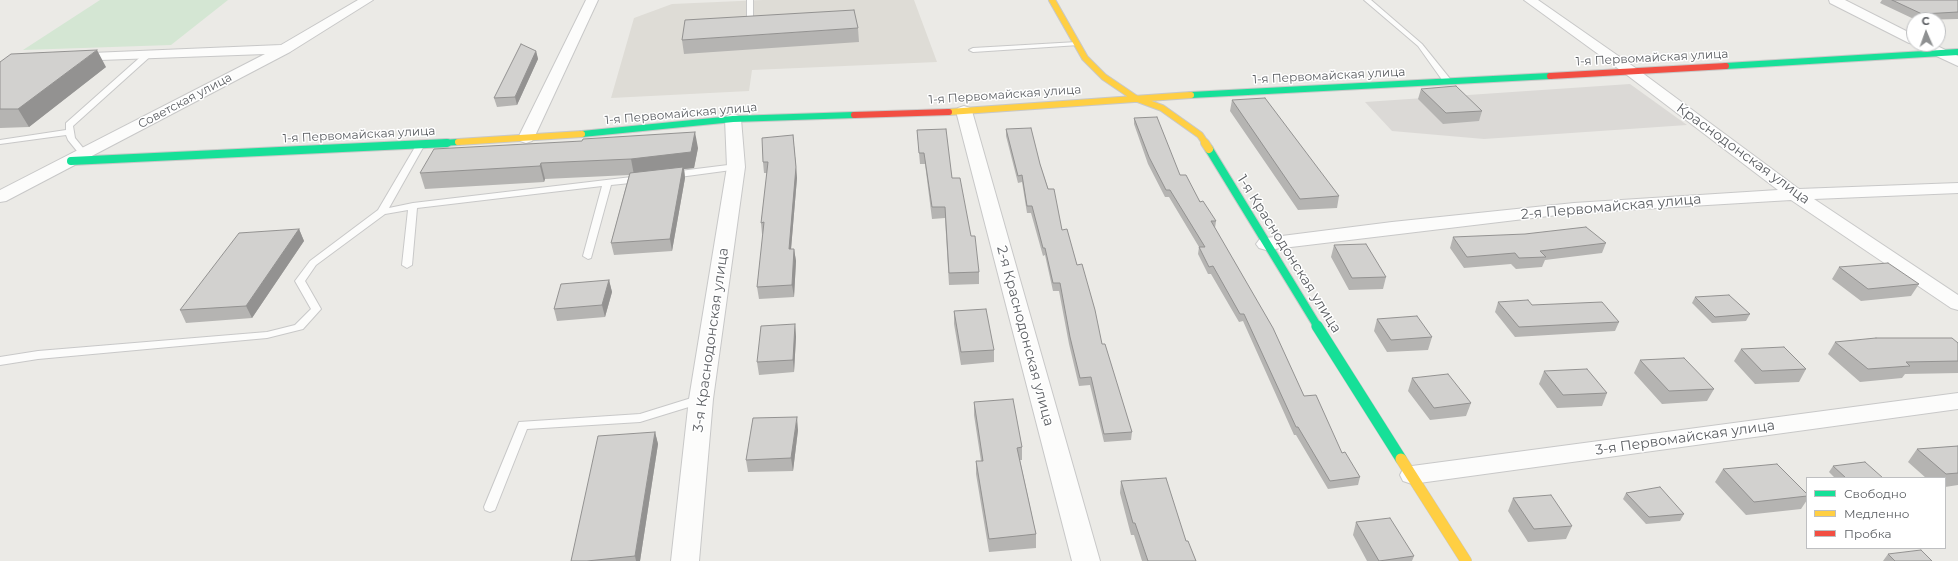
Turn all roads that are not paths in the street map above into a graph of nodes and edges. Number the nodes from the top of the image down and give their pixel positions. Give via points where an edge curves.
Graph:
1 (367, 0) edge
2 (592, 0) edge
3 (750, 0) edge
4 (1052, 0) edge
5 (1367, 0) edge
6 (1530, 0) edge
7 (1835, 0) edge
8 (750, 21) edge
9 (1906, 36) edge
10 (1077, 44) junction
11 (285, 49) junction
12 (973, 50) dead end
13 (1958, 52) edge
14 (1941, 53) junction
15 (149, 54) junction
16 (63, 58) edge
17 (1958, 62) edge
18 (1632, 72) junction
19 (1448, 82) junction
20 (1136, 98) junction
21 (964, 111) junction
22 (733, 119) junction
23 (70, 132) junction
24 (526, 138) junction
25 (0, 142) edge
26 (421, 144) junction
27 (78, 157) junction
28 (736, 167) junction
29 (607, 183) junction
30 (1958, 188) edge
31 (1795, 194) junction
32 (0, 197) edge
33 (414, 206) junction
34 (382, 212) junction
35 (1266, 244) junction
36 (588, 256) dead end
37 (407, 265) dead end
38 (1958, 304) edge
39 (0, 361) edge
40 (701, 399) junction
41 (1958, 402) edge
42 (1412, 475) junction
43 (490, 506) dead end
44 (685, 561) edge
45 (1086, 561) edge
46 (1466, 561) edge

1 - 11 street, Советская улица
2 - 24 street
3 - 8 lane
4 - 10 street, 1-я Краснодонская улица
5 - 19 lane via 1420,45
6 - 18 street, Краснодонская улица
7 - 9 street
10 - 12 lane
10 - 20 street, 1-я Краснодонская улица via 1104,77
11 - 15 street
11 - 27 street, Советская улица
13 - 14 street, 1-я Первомайская улица
14 - 17 street
14 - 18 street, 1-я Первомайская улица
15 - 16 street
15 - 23 lane via 68,125
18 - 19 street, 1-я Первомайская улица
18 - 31 street, Краснодонская улица
19 - 20 street, 1-я Первомайская улица
20 - 21 street, 1-я Первомайская улица
20 - 35 street, 1-я Краснодонская улица via 1162,108 1200,136
21 - 22 street, 1-я Первомайская улица
21 - 45 street, 2-я Краснодонская улица
22 - 24 street, 1-я Первомайская улица via 604,133
22 - 28 street, 3-я Краснодонская улица
23 - 25 lane
23 - 27 lane
24 - 26 street, 1-я Первомайская улица
26 - 27 street, 1-я Первомайская улица
26 - 34 lane
27 - 32 street, Советская улица
28 - 29 lane
28 - 40 street, 3-я Краснодонская улица
29 - 33 lane
29 - 36 lane
30 - 31 street, 2-я Первомайская улица
31 - 35 street, 2-я Первомайская улица via 1574,208
31 - 38 street, Краснодонская улица
33 - 34 lane
33 - 37 lane
34 - 39 lane via 313,263 300,281 316,309 299,327 267,335 38,355
35 - 42 street, 1-я Краснодонская улица
40 - 43 lane via 640,418 523,425
40 - 44 street, 3-я Краснодонская улица
41 - 42 street, 3-я Первомайская улица
42 - 46 street, 1-я Краснодонская улица

